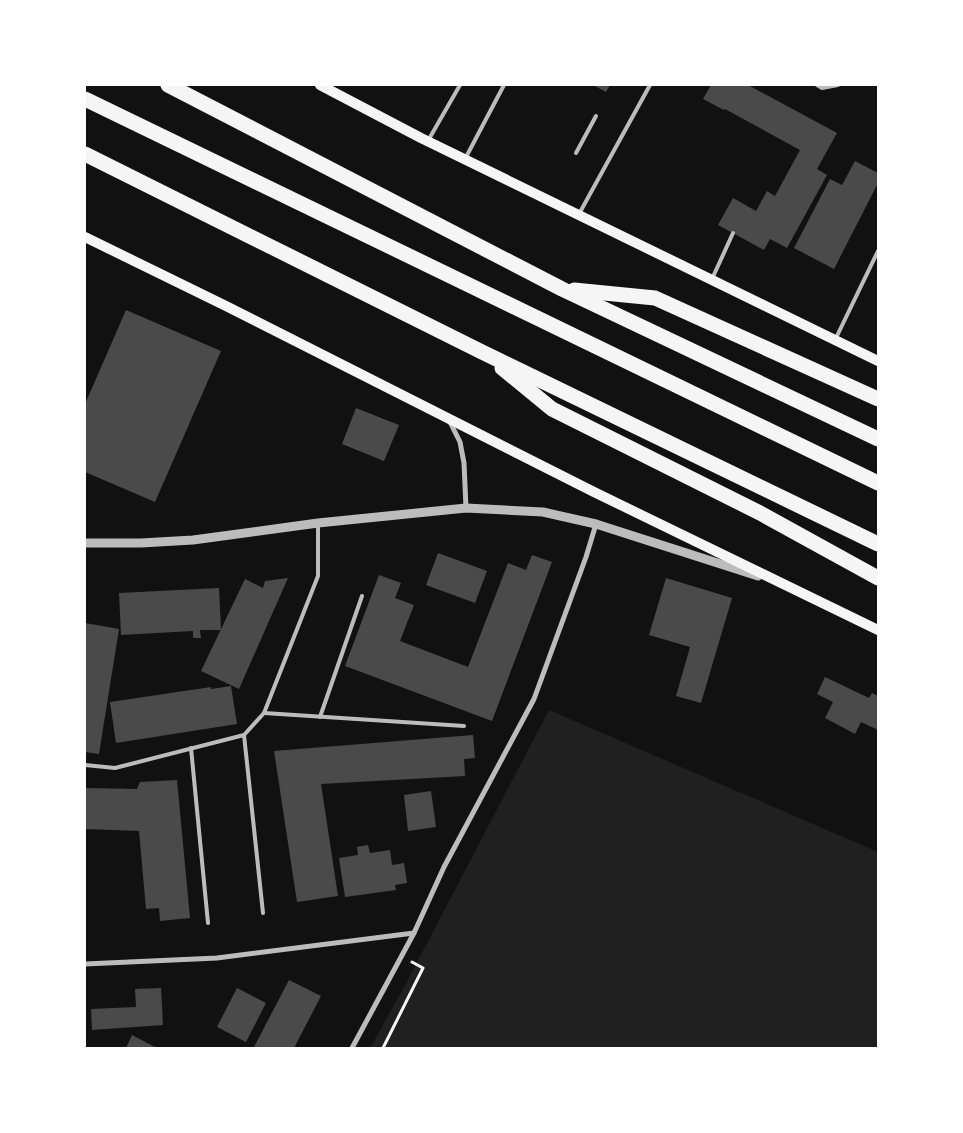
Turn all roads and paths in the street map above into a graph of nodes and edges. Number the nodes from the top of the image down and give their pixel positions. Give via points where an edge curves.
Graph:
1 (168, 85) edge
2 (320, 85) edge
3 (460, 85) edge
4 (504, 85) edge
5 (650, 85) edge
6 (817, 85) edge
7 (838, 85) edge
8 (85, 99) edge
9 (596, 116) dead end
10 (428, 141) junction
11 (576, 152) dead end
12 (85, 154) edge
13 (466, 159) junction
14 (579, 214) junction
15 (734, 233) dead end
16 (85, 237) edge
17 (878, 251) edge
18 (712, 279) junction
19 (562, 289) junction
20 (835, 340) junction
21 (482, 352) junction
22 (878, 361) edge
23 (878, 399) edge
24 (448, 418) junction
25 (878, 438) edge
26 (878, 483) edge
27 (466, 508) junction
28 (318, 523) junction
29 (596, 524) junction
30 (85, 544) edge
31 (878, 544) edge
32 (878, 578) edge
33 (785, 584) junction
34 (362, 596) dead end
35 (878, 630) edge
36 (264, 713) junction
37 (320, 717) junction
38 (464, 726) dead end
39 (244, 735) junction
40 (191, 748) junction
41 (85, 765) edge
42 (262, 913) dead end
43 (208, 923) dead end
44 (414, 933) junction
45 (85, 964) edge
46 (423, 968) dead end
47 (352, 1048) edge
48 (382, 1048) edge

1 - 19 highway
2 - 10 main road
3 - 10 lane
4 - 13 lane
5 - 14 lane
6 - 7 lane via 822,88
8 - 26 highway
9 - 11 lane
10 - 13 main road
12 - 21 highway
13 - 14 main road
14 - 18 main road
15 - 18 lane
16 - 24 main road
17 - 20 lane
18 - 20 main road
19 - 23 highway via 655,298
19 - 25 highway
20 - 22 main road
21 - 31 highway
21 - 32 highway via 552,409 760,513
24 - 27 street via 460,442
24 - 33 main road
27 - 28 street
27 - 29 street via 543,512
28 - 30 street via 193,540
28 - 36 lane via 318,576
29 - 33 street
29 - 44 street via 534,699 444,867
33 - 35 main road
34 - 37 lane
36 - 37 lane
36 - 39 lane
37 - 38 lane
39 - 40 lane
39 - 42 lane
40 - 41 lane via 115,768
40 - 43 lane
44 - 45 street via 217,958
44 - 47 street
46 - 48 path

